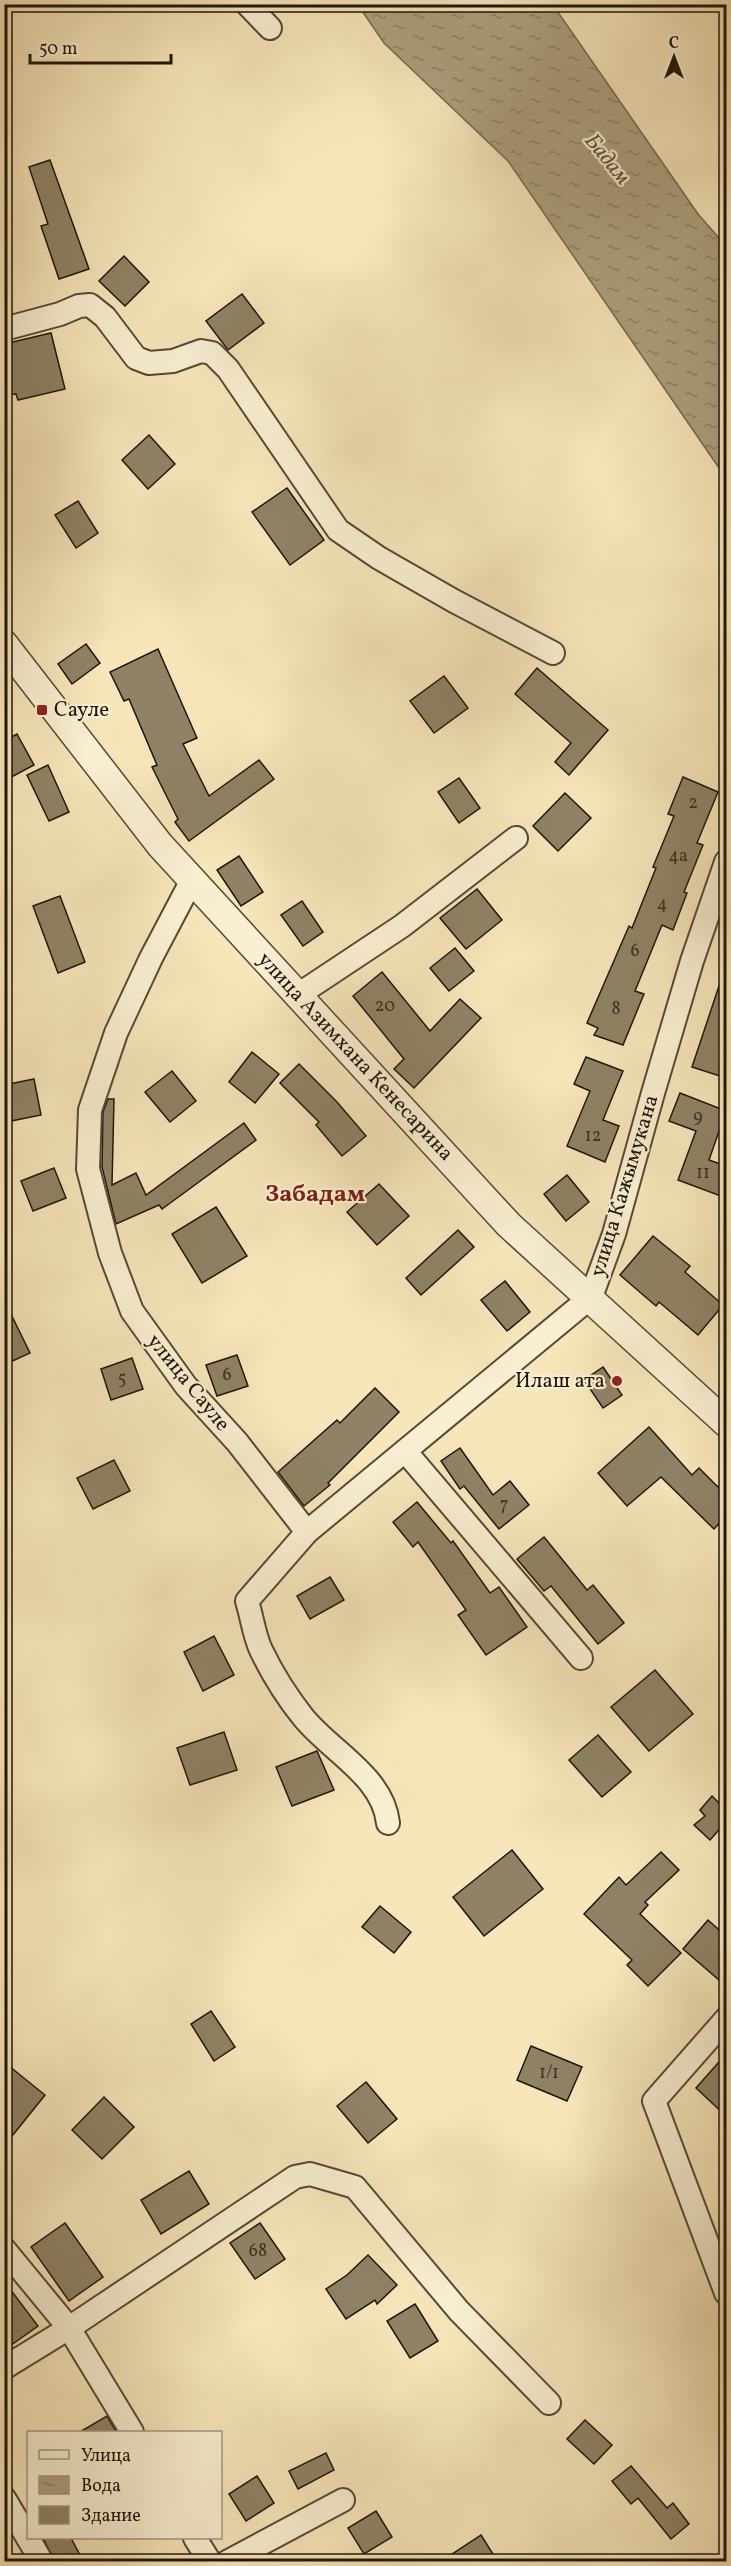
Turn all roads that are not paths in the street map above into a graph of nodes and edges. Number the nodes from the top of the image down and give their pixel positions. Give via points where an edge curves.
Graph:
1 (247, 4) edge
2 (270, 28) dead end
3 (4, 329) edge
4 (553, 653) dead end
5 (8, 656) edge
6 (516, 838) dead end
7 (726, 862) edge
8 (192, 880) junction
9 (298, 995) junction
10 (591, 1297) junction
11 (726, 1423) edge
12 (405, 1450) junction
13 (307, 1532) junction
14 (581, 1658) dead end
15 (388, 1823) dead end
16 (726, 2019) edge
17 (4, 2249) edge
18 (726, 2294) edge
19 (69, 2328) junction
20 (4, 2368) edge
21 (549, 2403) dead end
22 (131, 2431) edge
23 (4, 2498) edge
24 (343, 2500) dead end
25 (27, 2537) edge
26 (28, 2539) edge
27 (196, 2539) edge
28 (42, 2562) edge
29 (210, 2562) edge
30 (227, 2562) edge

1 - 2 street
3 - 4 street via 90,305 105,317 136,358 149,363 173,361 201,351 212,353 228,369 338,530 426,585
5 - 8 street, улица Азимхана Кенесарина
6 - 9 street via 402,926
7 - 10 street, улица Кажымукана via 682,994 614,1234
8 - 9 street, улица Азимхана Кенесарина
8 - 13 street, улица Сауле via 116,1034 90,1110 88,1169 110,1254 132,1311 186,1386 237,1442
9 - 10 street, улица Азимхана Кенесарина via 509,1225
10 - 11 street, улица Азимхана Кенесарина
10 - 12 street, улица Кажымукана
12 - 13 street, улица Кажымукана
12 - 14 street
13 - 15 street via 247,1601 261,1649 279,1682 304,1719 372,1785 387,1810
16 - 18 street via 654,2101
17 - 19 street
19 - 20 street
19 - 21 street via 295,2177 310,2174 355,2187 459,2311
19 - 22 street
23 - 25 street
24 - 30 street
26 - 28 street
27 - 29 street

